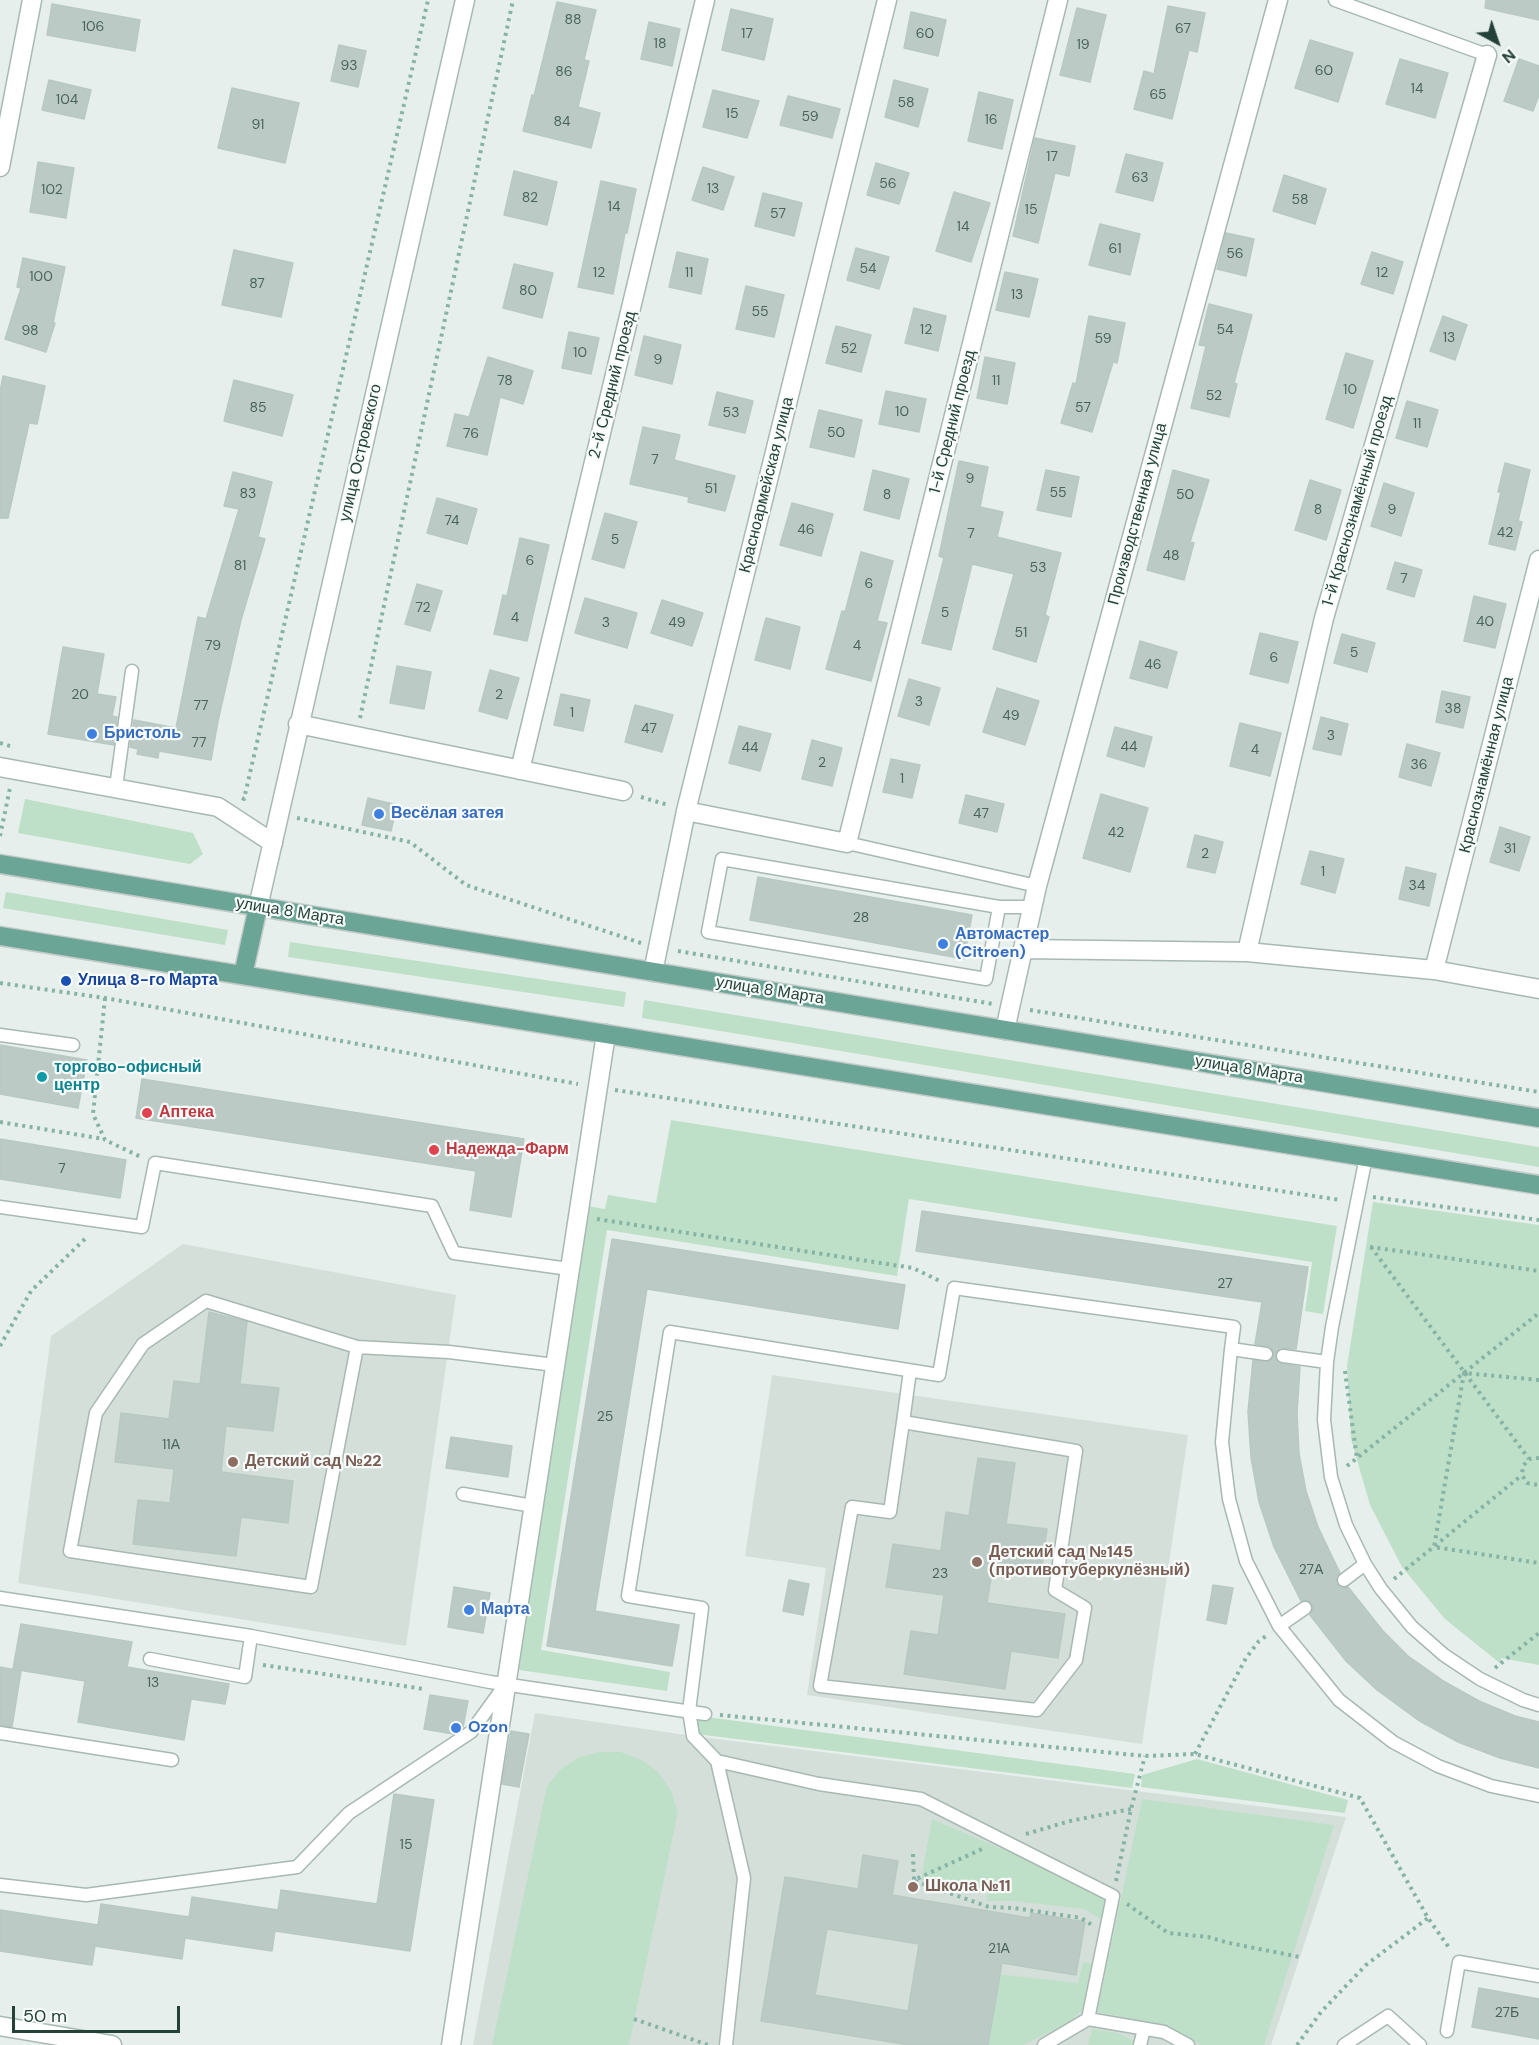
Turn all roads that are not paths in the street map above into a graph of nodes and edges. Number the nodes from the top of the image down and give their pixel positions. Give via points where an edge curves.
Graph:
1 (32, 0) edge
2 (465, 0) edge
3 (705, 0) edge
4 (887, 0) edge
5 (1058, 0) edge
6 (1278, 0) edge
7 (1335, 0) edge
8 (1488, 55) joint
9 (6, 100) edge
10 (0, 167) edge
11 (1539, 560) edge
12 (132, 671) dead end
13 (298, 724) junction
14 (520, 770) junction
15 (6, 772) edge
16 (116, 787) junction
17 (623, 791) road end
18 (686, 811) junction
19 (273, 843) junction
20 (847, 843) junction
21 (0, 864) edge
22 (1037, 886) junction
23 (258, 907) junction
24 (999, 907) junction
25 (1033, 907) junction
26 (0, 936) edge
27 (1023, 948) junction
28 (1247, 952) junction
29 (1434, 969) junction
30 (653, 972) junction
31 (243, 975) junction
32 (1539, 989) edge
33 (1005, 1030) junction
34 (606, 1034) junction
35 (0, 1035) edge
36 (73, 1045) dead end
37 (1539, 1118) edge
38 (1366, 1157) junction
39 (1539, 1185) edge
40 (0, 1207) edge
41 (570, 1269) junction
42 (357, 1347) junction
43 (1231, 1350) junction
44 (1266, 1354) dead end
45 (1283, 1356) dead end
46 (1327, 1362) junction
47 (555, 1365) junction
48 (910, 1371) junction
49 (903, 1422) junction
50 (463, 1494) dead end
51 (533, 1506) junction
52 (1365, 1564) junction
53 (1344, 1580) dead end
54 (0, 1598) edge
55 (1305, 1608) dead end
56 (1279, 1626) junction
57 (251, 1636) junction
58 (150, 1659) dead end
59 (506, 1684) junction
60 (1539, 1705) edge
61 (689, 1711) junction
62 (705, 1714) road end
63 (0, 1732) edge
64 (172, 1760) dead end
65 (717, 1761) junction
66 (1539, 1796) edge
67 (0, 1885) edge
68 (1539, 1976) edge
69 (1088, 2019) junction
70 (0, 2026) edge
71 (1144, 2029) junction
72 (1447, 2031) dead end
73 (112, 2045) edge
74 (451, 2045) edge
75 (726, 2045) edge
76 (1044, 2045) edge
77 (1140, 2045) edge
78 (1188, 2045) edge
79 (1344, 2045) edge
80 (1420, 2045) edge

1 - 9 street
2 - 13 street, улица Островского
3 - 14 street, 2-й Средний проезд
4 - 18 street, Красноармейская улица
5 - 20 street, 1-й Средний проезд
6 - 22 street, Производственная улица
7 - 8 lane
8 - 28 street, 1-й Краснознамённый проезд via 1324,618
9 - 10 street
11 - 29 street, Краснознамённая улица
12 - 16 lane
13 - 14 street
13 - 19 street, улица Островского
14 - 17 street
15 - 16 street
16 - 19 street via 218,807
18 - 20 street
18 - 30 street, Красноармейская улица
19 - 23 street, улица Островского
20 - 22 lane
21 - 23 main road, улица 8 Марта
22 - 25 street, Производственная улица
23 - 30 main road, улица 8 Марта
23 - 31 main road
24 - 24 lane via 722,859 708,932 986,979
24 - 25 lane
25 - 27 street, Производственная улица
26 - 31 main road
27 - 28 street
27 - 33 street, Производственная улица
28 - 29 street
29 - 32 street
30 - 33 main road, улица 8 Марта
31 - 34 main road
33 - 37 main road, улица 8 Марта
34 - 38 main road
34 - 41 street
35 - 36 lane
38 - 39 main road
38 - 46 lane
40 - 41 lane via 142,1227 154,1163 432,1206 454,1253
41 - 47 street
42 - 42 lane via 311,1587 70,1551 96,1413 143,1344 206,1301
42 - 47 lane via 449,1352
43 - 44 lane
43 - 48 lane via 1234,1327 954,1288 939,1375
43 - 56 lane via 1222,1442 1229,1499 1246,1561
45 - 46 lane
46 - 52 lane via 1324,1420 1331,1477 1346,1525
47 - 51 street
48 - 49 lane
48 - 61 lane via 670,1332 628,1596 702,1608
49 - 49 lane via 1076,1452 1055,1590 1085,1608 1076,1660 1037,1710 820,1686 852,1507 890,1512
50 - 51 lane
51 - 59 street
52 - 53 lane
52 - 60 lane via 1412,1627 1444,1656 1480,1679
54 - 57 lane
55 - 56 lane
56 - 66 lane via 1339,1700 1393,1742 1438,1766 1491,1786
57 - 58 lane via 245,1677
57 - 59 lane
59 - 61 lane
59 - 67 lane via 471,1732 349,1813 297,1867 87,1895
59 - 74 street
61 - 62 lane
61 - 65 lane via 693,1736
63 - 64 lane
65 - 69 lane via 819,1784 921,1799 1113,1896
65 - 75 lane via 744,1878
68 - 72 lane via 1459,1962
69 - 71 lane
69 - 76 lane
70 - 73 street
71 - 77 lane
71 - 78 lane via 1164,2032
79 - 80 lane via 1388,2016

